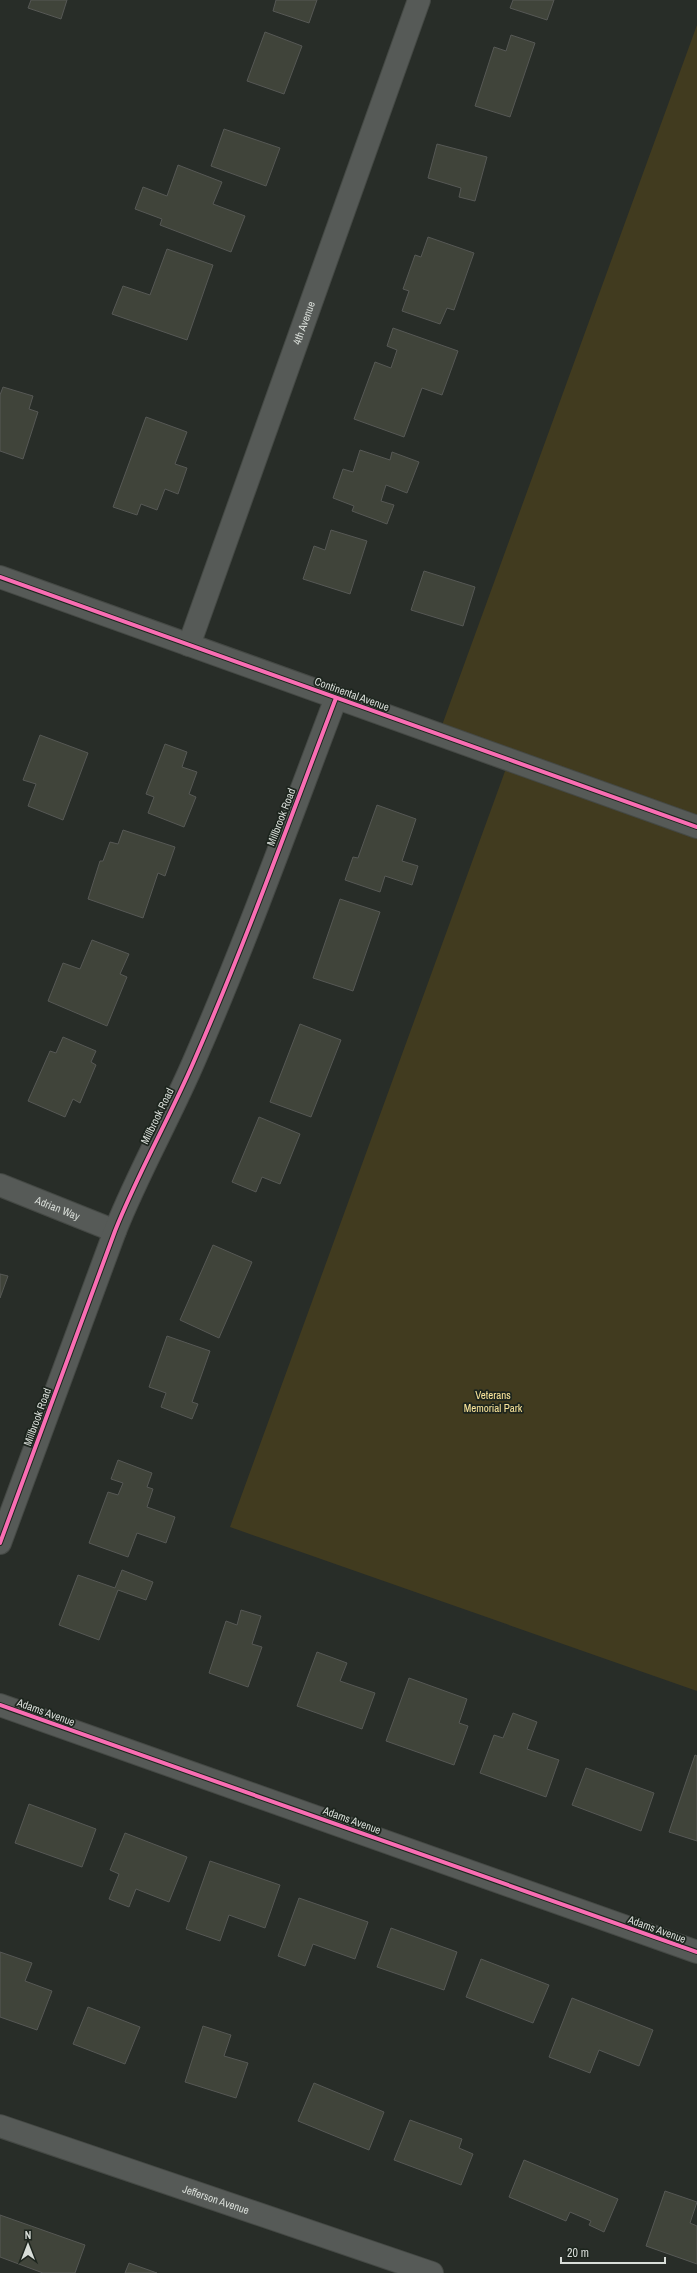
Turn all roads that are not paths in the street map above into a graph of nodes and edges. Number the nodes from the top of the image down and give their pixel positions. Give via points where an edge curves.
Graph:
1 (419, 0) edge
2 (0, 578) edge
3 (188, 645) junction
4 (336, 698) junction
5 (697, 827) edge
6 (0, 1185) edge
7 (115, 1231) junction
8 (0, 1544) edge
9 (0, 1705) edge
10 (697, 1952) edge
11 (0, 2126) edge
12 (432, 2273) edge

1 - 3 street, 4th Avenue
2 - 3 street, Continental Avenue
3 - 4 street, Continental Avenue
4 - 5 street, Continental Avenue
4 - 7 street, Millbrook Road via 249,928 194,1062 135,1182
6 - 7 street, Adrian Way
7 - 8 street, Millbrook Road
9 - 10 street, Adams Avenue
11 - 12 street, Jefferson Avenue

